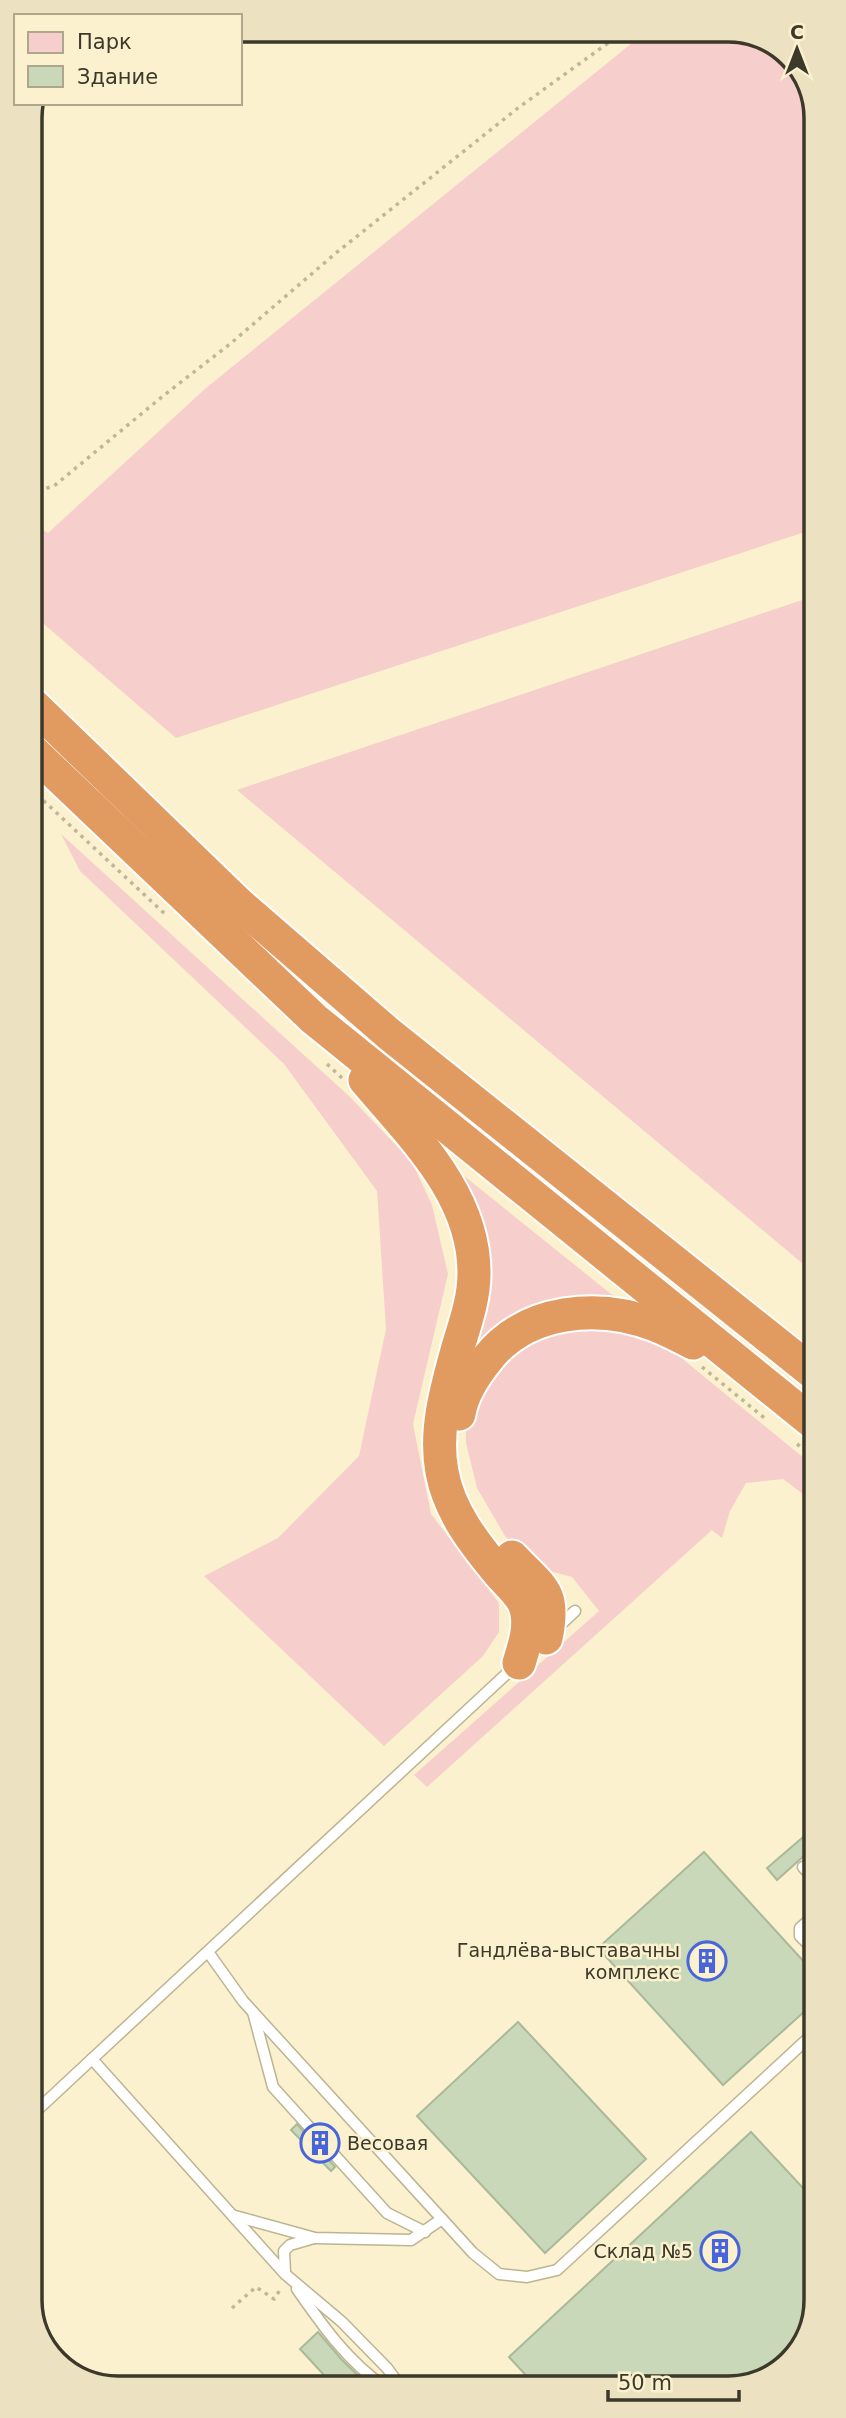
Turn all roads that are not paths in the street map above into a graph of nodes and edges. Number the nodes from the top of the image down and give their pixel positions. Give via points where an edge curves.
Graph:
1 (42, 713) edge
2 (42, 760) edge
3 (314, 1019) junction
4 (804, 1365) edge
5 (743, 1367) junction
6 (804, 1415) edge
7 (575, 1611) dead end
8 (547, 1638) junction
9 (519, 1663) junction
10 (804, 1924) edge
11 (804, 1940) edge
12 (208, 1952) junction
13 (253, 2011) junction
14 (804, 2042) edge
15 (92, 2059) junction
16 (42, 2106) edge
17 (234, 2216) junction
18 (442, 2219) junction
19 (425, 2232) junction
20 (315, 2238) junction
21 (287, 2275) junction
22 (369, 2376) edge
23 (393, 2376) edge

1 - 4 highway via 239,904 389,1034
2 - 3 highway
3 - 5 highway
3 - 9 highway via 442,1173 461,1210 472,1247 474,1276 441,1418 442,1473 450,1501 464,1525 524,1603 528,1632
5 - 6 highway
5 - 8 highway via 653,1324 614,1314 578,1312 546,1318 515,1334 474,1375 460,1404 459,1466 487,1528 547,1593 551,1615
7 - 8 lane
8 - 9 lane
9 - 12 lane
10 - 11 lane via 800,1928
12 - 13 lane
12 - 15 lane
13 - 18 lane
13 - 19 lane via 273,2087 387,2213
14 - 18 lane via 557,2270 527,2277 499,2274
15 - 16 lane
15 - 17 lane
17 - 20 lane
17 - 21 lane
18 - 19 lane
19 - 20 lane via 411,2240
20 - 21 lane via 284,2251
21 - 22 lane via 328,2334
21 - 23 lane via 342,2322

